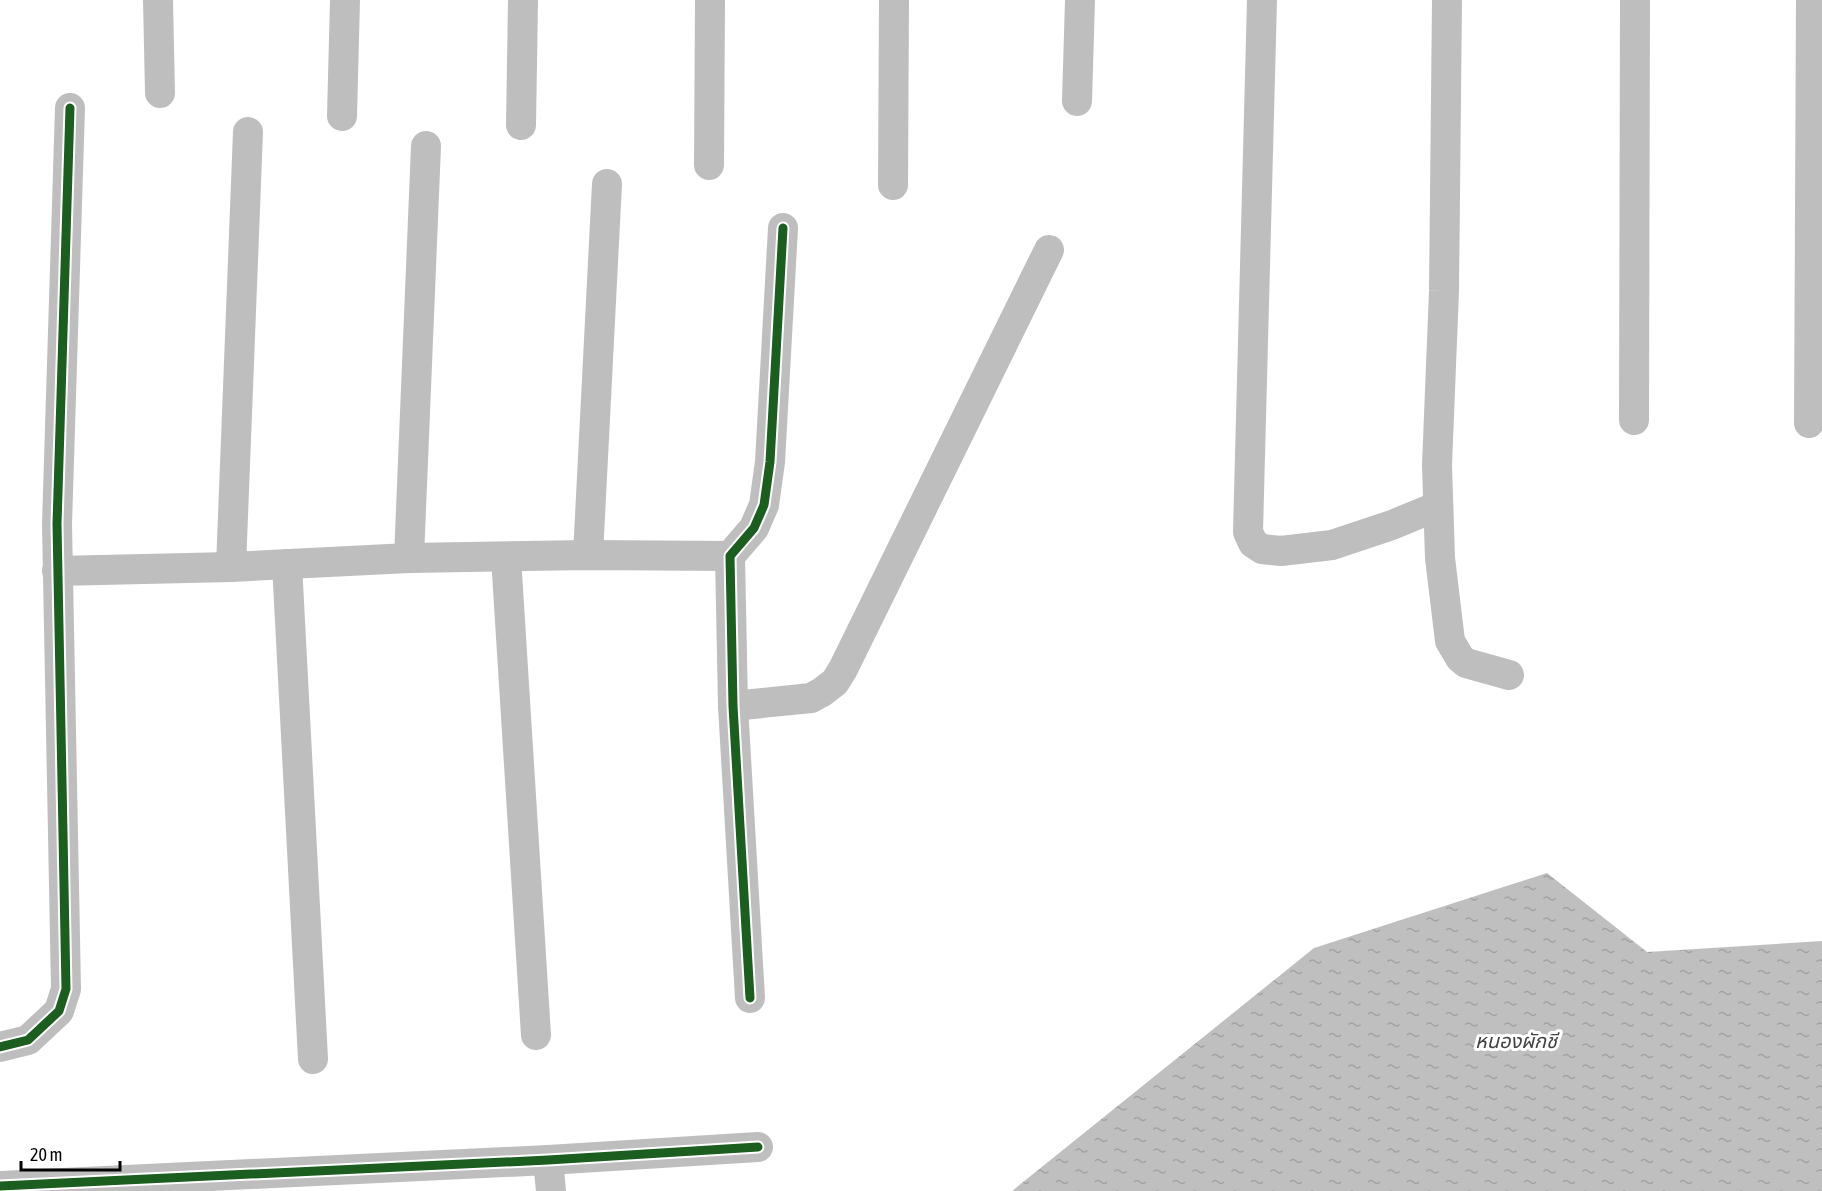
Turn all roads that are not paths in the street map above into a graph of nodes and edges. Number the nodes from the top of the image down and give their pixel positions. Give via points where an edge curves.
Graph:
1 (158, 0) edge
2 (345, 0) edge
3 (523, 0) edge
4 (710, 0) edge
5 (894, 0) edge
6 (1080, 0) edge
7 (1262, 0) edge
8 (1447, 0) edge
9 (1635, 0) edge
10 (1811, 0) edge
11 (160, 93) dead end
12 (1077, 101) dead end
13 (70, 108) dead end
14 (342, 116) dead end
15 (521, 125) dead end
16 (248, 132) dead end
17 (426, 146) dead end
18 (709, 165) dead end
19 (607, 184) dead end
20 (893, 185) dead end
21 (783, 228) dead end
22 (1049, 250) dead end
23 (1634, 420) dead end
24 (1809, 423) dead end
25 (1438, 506) junction
26 (588, 555) junction
27 (730, 556) junction
28 (506, 557) junction
29 (409, 558) junction
30 (287, 564) junction
31 (231, 567) junction
32 (57, 571) junction
33 (1509, 675) dead end
34 (733, 706) junction
35 (750, 998) dead end
36 (536, 1035) dead end
37 (0, 1047) edge
38 (314, 1059) dead end
39 (758, 1147) dead end
40 (548, 1160) junction
41 (338, 1180) edge
42 (128, 1185) edge
43 (0, 1186) edge
44 (550, 1191) edge

1 - 11 street
2 - 14 street
3 - 15 street
4 - 18 street
5 - 20 street
6 - 12 street
7 - 25 street via 1248,532 1253,543 1262,549 1281,551 1332,545
8 - 25 street
9 - 23 street
10 - 24 street
13 - 32 street
16 - 31 street
17 - 29 street
19 - 26 street
21 - 27 street via 770,462 764,505 754,528
22 - 34 street via 835,682 811,698
25 - 33 street via 1450,641 1466,663
26 - 27 street
26 - 28 street
27 - 34 street
28 - 29 street
28 - 36 street
29 - 30 street
30 - 31 street
30 - 38 street
31 - 32 street
32 - 37 street via 66,988 59,1011 28,1041
34 - 35 street
39 - 40 street
40 - 41 street
40 - 44 street
41 - 42 street
42 - 43 street

